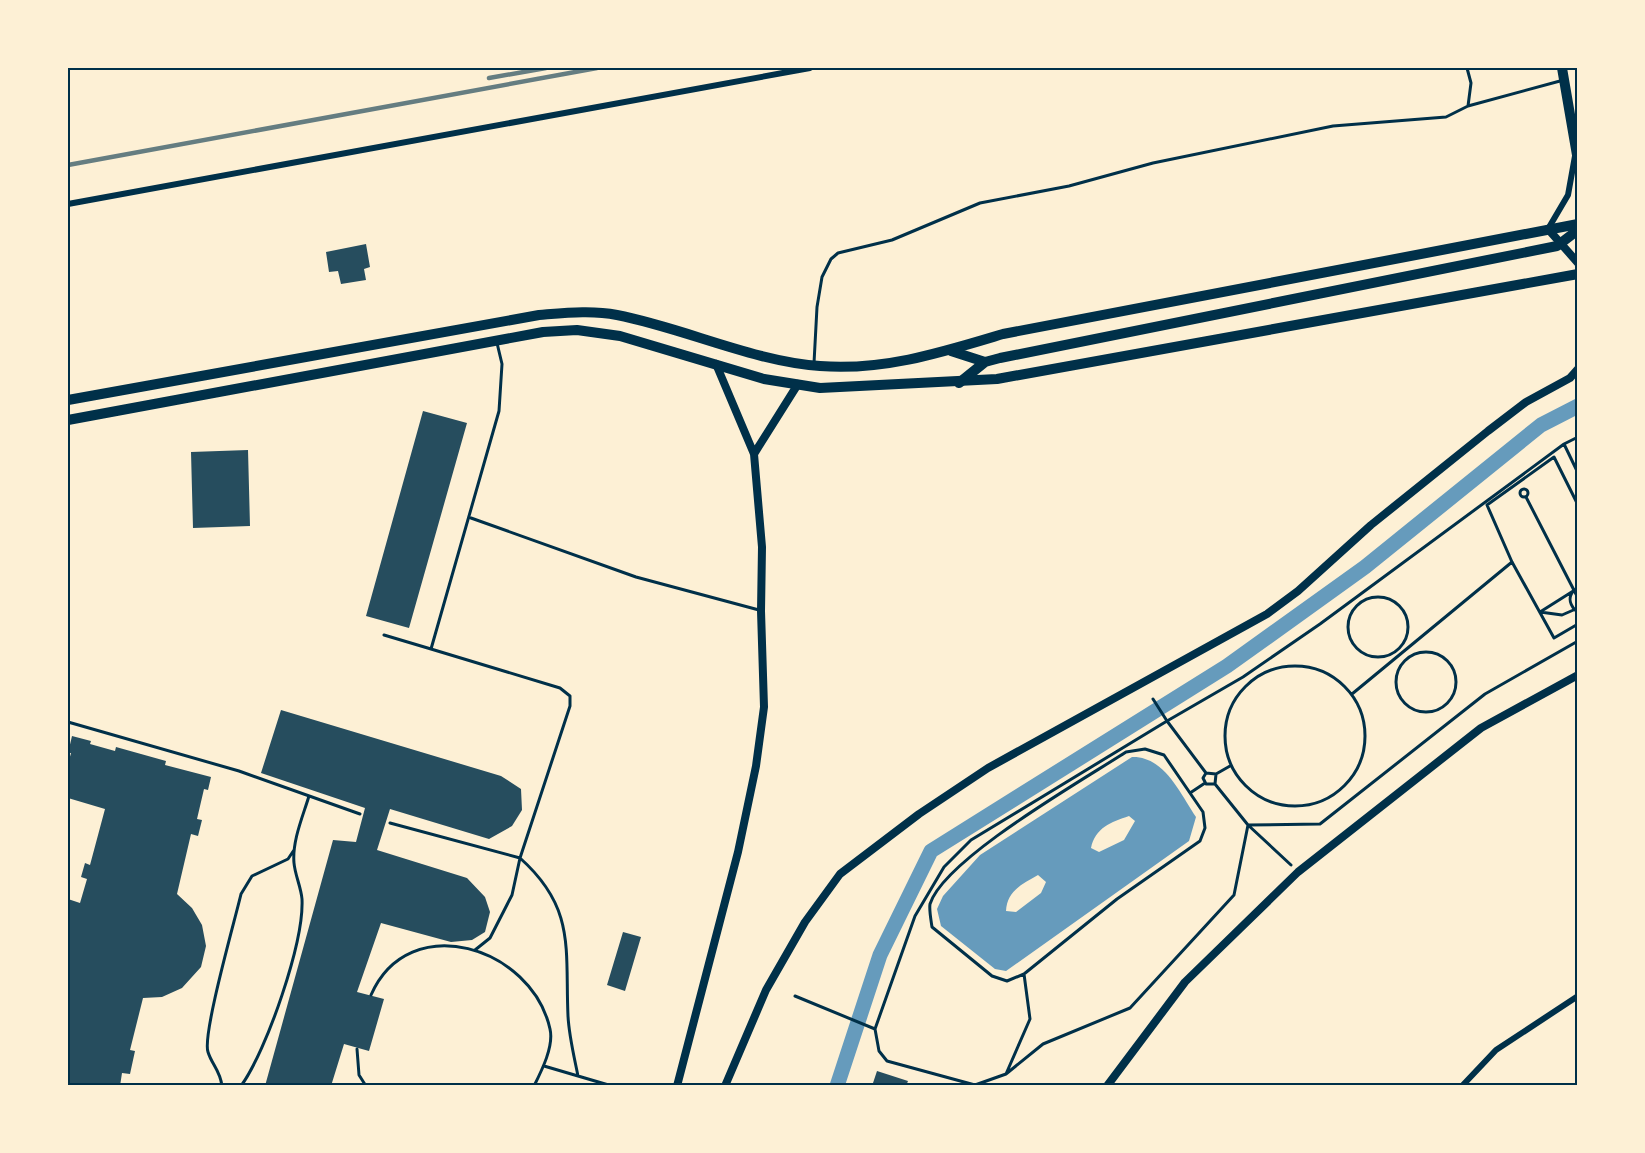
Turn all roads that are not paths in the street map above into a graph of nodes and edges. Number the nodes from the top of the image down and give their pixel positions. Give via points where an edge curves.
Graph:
1 (810, 68) edge
2 (1467, 68) edge
3 (1562, 68) edge
4 (1562, 81) dead end
5 (1468, 106) junction
6 (1578, 144) edge
7 (1578, 161) edge
8 (68, 204) edge
9 (1578, 225) edge
10 (1548, 229) junction
11 (1578, 263) edge
12 (1578, 274) edge
13 (497, 340) junction
14 (951, 351) junction
15 (985, 362) junction
16 (716, 364) junction
17 (814, 365) junction
18 (1578, 369) edge
19 (959, 383) junction
20 (798, 384) junction
21 (68, 400) edge
22 (68, 420) edge
23 (754, 454) junction
24 (470, 518) junction
25 (761, 611) junction
26 (384, 635) dead end
27 (431, 649) junction
28 (1578, 675) edge
29 (68, 722) edge
30 (309, 796) junction
31 (360, 814) dead end
32 (390, 823) dead end
33 (294, 848) junction
34 (520, 858) junction
35 (475, 950) junction
36 (371, 995) dead end
37 (1578, 996) edge
38 (357, 1049) dead end
39 (544, 1066) junction
40 (578, 1076) junction
41 (222, 1086) edge
42 (241, 1086) edge
43 (366, 1086) edge
44 (534, 1086) edge
45 (612, 1086) edge
46 (677, 1086) edge
47 (725, 1086) edge
48 (1107, 1086) edge
49 (1462, 1086) edge

1 - 8 street
2 - 5 lane via 1471,83
3 - 7 main road
4 - 5 lane
5 - 17 lane via 1446,117 1334,126 980,203 892,240 838,253 822,277
6 - 10 street via 1568,195
9 - 10 main road
9 - 15 main road via 1557,246
10 - 11 street
10 - 14 main road via 1003,334
12 - 19 main road
13 - 16 main road via 577,330 620,336
13 - 22 main road
13 - 24 lane via 500,411
14 - 15 main road
14 - 17 main road via 881,365
15 - 19 main road
16 - 20 main road via 764,379
16 - 23 street
17 - 21 main road via 615,315 575,313 539,315
18 - 47 street via 1488,431 1267,615 988,768 840,874 766,990
19 - 20 main road via 820,388
20 - 23 street
23 - 25 street via 762,547
24 - 25 lane via 636,577
24 - 27 lane
25 - 46 street via 764,707 756,766 738,852
26 - 27 lane
27 - 34 lane via 531,678 560,688 570,696
28 - 48 street via 1481,728 1298,872 1185,982
29 - 30 lane via 239,771
30 - 31 lane
30 - 33 lane
32 - 34 lane
33 - 41 lane via 288,859 252,876 241,894 209,1028 208,1051 220,1071
33 - 42 lane via 293,861 302,897 298,929 271,1024 255,1064
34 - 35 lane via 504,916 490,938
34 - 40 lane via 535,872 561,914 565,928 568,1017
35 - 36 lane via 444,943 403,955 378,979
35 - 39 lane via 519,975 540,1000 551,1030
37 - 49 street via 1496,1050
38 - 43 lane via 359,1075
39 - 40 lane
39 - 44 lane
40 - 45 lane

